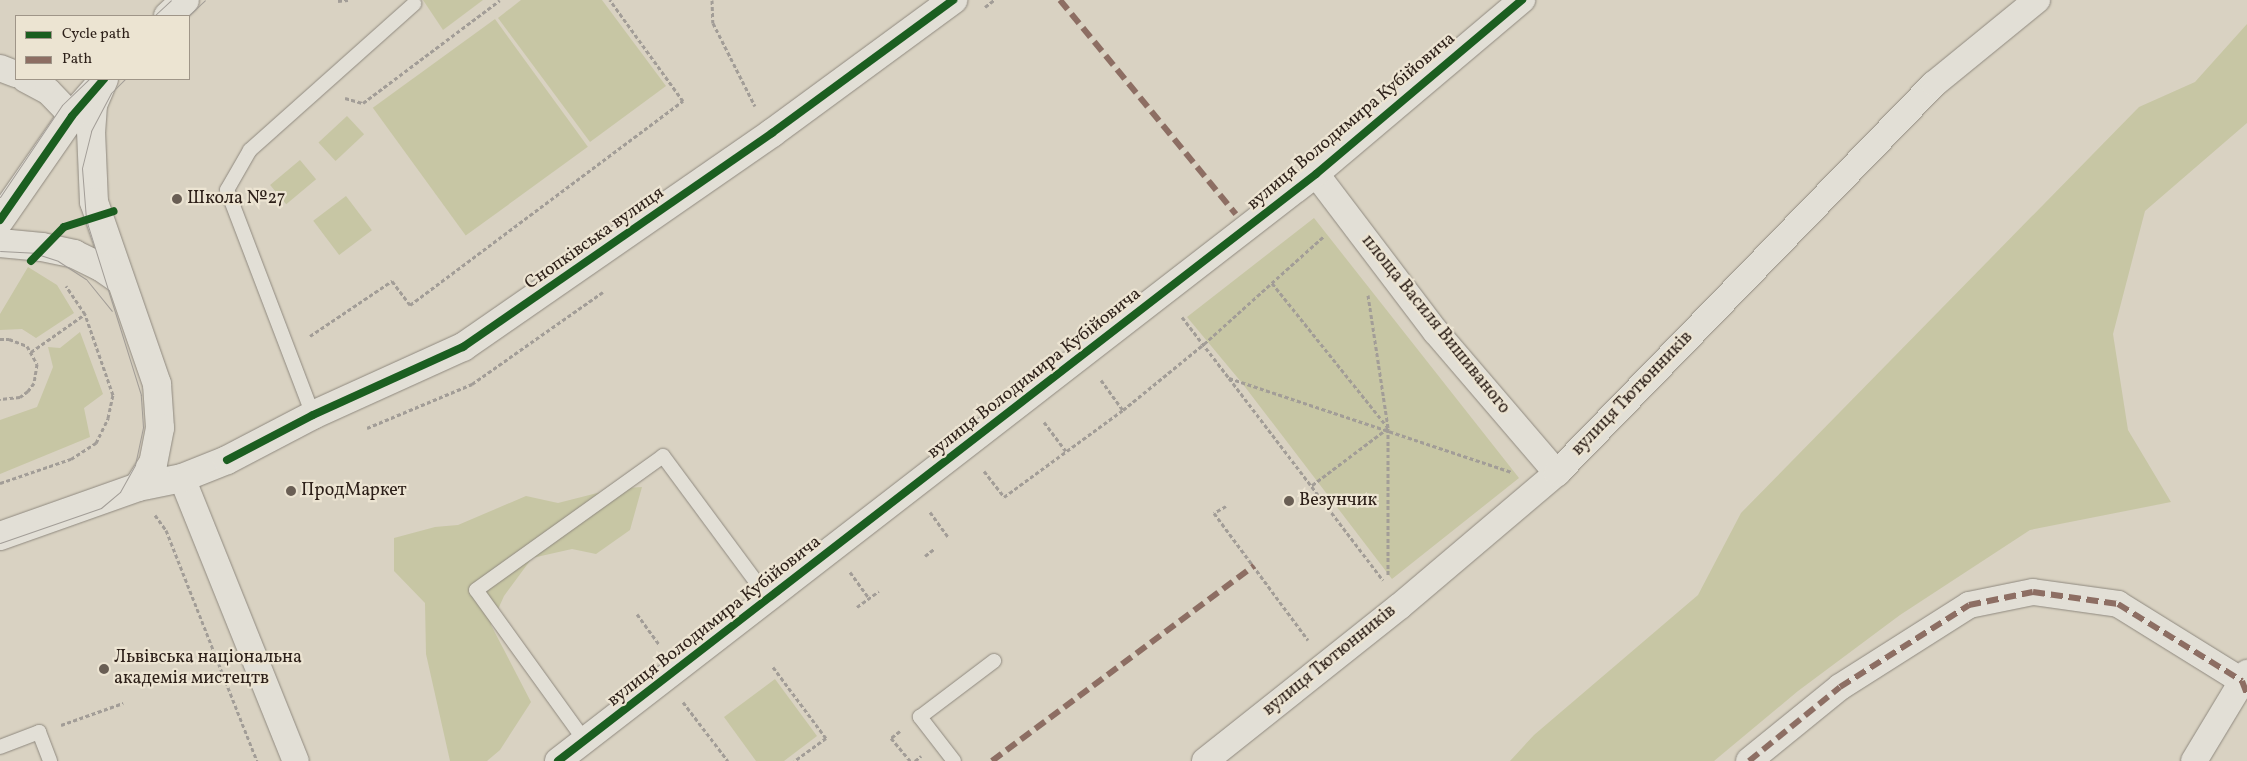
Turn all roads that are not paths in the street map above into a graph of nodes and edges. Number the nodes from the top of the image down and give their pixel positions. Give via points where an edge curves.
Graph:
1 (185, 0) edge
2 (953, 0) edge
3 (1522, 0) edge
4 (2037, 0) edge
5 (414, 4) dead end
6 (169, 15) edge
7 (0, 68) edge
8 (15, 74) edge
9 (27, 80) edge
10 (103, 80) edge
11 (104, 80) edge
12 (72, 116) junction
13 (1316, 174) junction
14 (0, 220) edge
15 (0, 243) edge
16 (118, 279) junction
17 (313, 415) junction
18 (1557, 473) junction
19 (182, 478) junction
20 (138, 487) junction
21 (0, 536) edge
22 (769, 599) junction
23 (994, 661) dead end
24 (2245, 683) edge
25 (585, 740) junction
26 (0, 746) edge
27 (50, 761) edge
28 (296, 761) edge
29 (558, 761) edge
30 (954, 761) edge
31 (1205, 761) edge
32 (1749, 761) edge
33 (2194, 761) edge

1 - 6 main road
2 - 17 main road, Снопківська вулиця via 772,133 472,342
3 - 13 street, вулиця Володимира Кубійовича
4 - 18 street, вулиця Тютюнників via 1934,84
5 - 17 lane via 250,150 227,190
7 - 8 street
9 - 12 street via 48,91
10 - 12 main road
11 - 16 main road via 93,105 93,187 97,216
12 - 14 main road
13 - 18 street, площа Василя Вишиваного via 1436,332
13 - 22 street, вулиця Володимира Кубійовича
15 - 16 main road via 74,254 101,266
16 - 20 main road via 157,384 160,428 153,464
17 - 19 main road, Снопківська вулиця via 227,460
18 - 31 street, вулиця Тютюнників via 1400,606
19 - 20 main road, Снопківська вулиця
19 - 28 street
20 - 21 main road, Снопківська вулиця
22 - 25 street, вулиця Володимира Кубійовича
22 - 25 lane via 663,456 476,590
23 - 30 lane via 920,717
24 - 32 street via 2118,604 2033,592 1969,605 1840,686
24 - 33 street
25 - 29 street, вулиця Володимира Кубійовича
26 - 27 lane via 39,732

